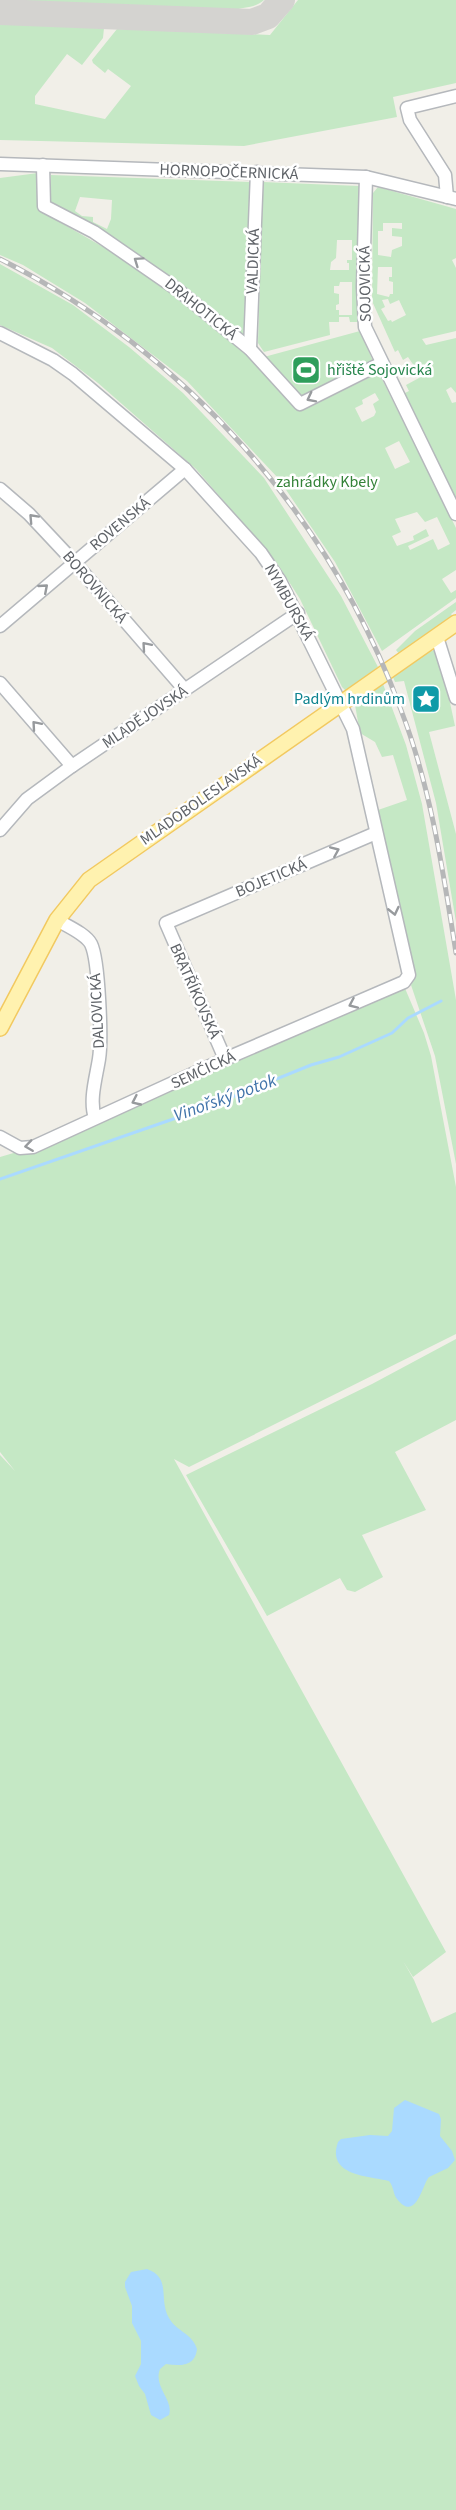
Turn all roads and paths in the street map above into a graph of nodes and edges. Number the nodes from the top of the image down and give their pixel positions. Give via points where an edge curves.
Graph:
1 (456, 96) edge
2 (0, 164) edge
3 (43, 165) junction
4 (257, 172) junction
5 (366, 177) junction
6 (452, 198) edge
7 (0, 333) edge
8 (250, 349) junction
9 (382, 363) junction
10 (185, 469) junction
11 (0, 489) edge
12 (456, 514) edge
13 (74, 562) junction
14 (298, 614) junction
15 (456, 623) edge
16 (0, 626) edge
17 (437, 637) junction
18 (0, 683) edge
19 (185, 690) junction
20 (456, 698) edge
21 (341, 703) junction
22 (72, 766) junction
23 (0, 830) edge
24 (376, 833) junction
25 (57, 920) junction
26 (166, 923) joint
27 (406, 980) joint
28 (0, 1028) edge
29 (225, 1059) junction
30 (95, 1118) junction
31 (0, 1137) edge

1 - 6 street via 407,108 410,120 445,175
2 - 3 street, HORNOPOČERNICKÁ
3 - 4 street, HORNOPOČERNICKÁ
8 -> 3 street, DRAHOTICKÁ via 137,260 44,206
4 - 5 street, HORNOPOČERNICKÁ
4 - 8 street, VALDICKÁ
5 - 6 street, HORNOPOČERNICKÁ
5 - 9 street, SOJOVICKÁ via 365,327
7 - 10 street, NYMBURSKÁ via 73,374
9 -> 8 street, DRAHOTICKÁ via 300,404
9 - 12 street, SOJOVICKÁ
10 - 13 street, ROVENSKÁ
10 - 14 street, NYMBURSKÁ via 261,553
13 -> 11 street, BOROVNICKÁ
16 -> 13 street, ROVENSKÁ
19 -> 13 street, BOROVNICKÁ
14 - 19 street, MLADĚJOVSKÁ
14 - 21 street, NYMBURSKÁ
15 - 17 main road, MLADOBOLESLAVSKÁ
17 - 20 street
17 - 21 main road, MLADOBOLESLAVSKÁ
22 -> 18 street
19 - 22 street, MLADĚJOVSKÁ
21 - 24 street, NYMBURSKÁ via 353,729
21 - 25 main road, MLADOBOLESLAVSKÁ via 96,874
22 - 23 street, MLADĚJOVSKÁ via 27,799
26 -> 24 street, BOJETICKÁ
24 -> 27 street, NYMBURSKÁ via 409,975
25 - 28 main road, MLADOBOLESLAVSKÁ
25 - 30 street, DALOVICKÁ via 90,942 100,1035
26 - 29 street, BRATŘÍKOVSKÁ
27 -> 29 street, SEMČICKÁ
29 -> 30 street, SEMČICKÁ
30 -> 31 street, SEMČICKÁ via 27,1148

